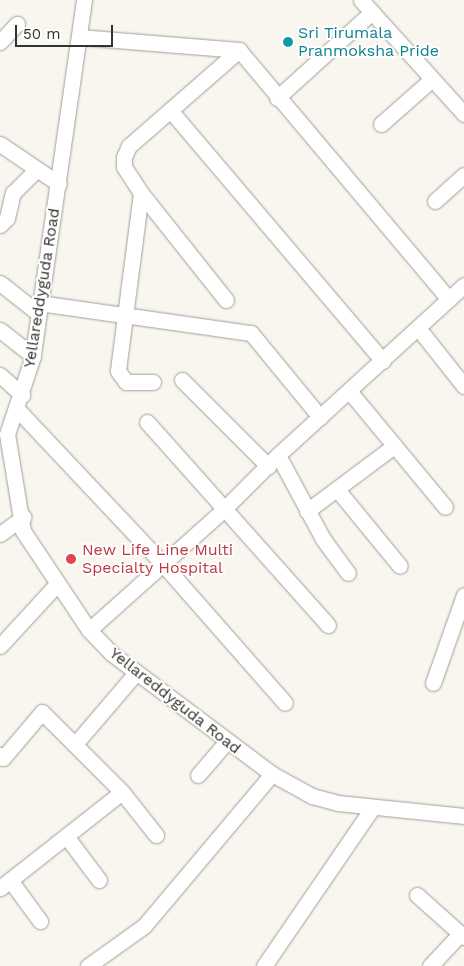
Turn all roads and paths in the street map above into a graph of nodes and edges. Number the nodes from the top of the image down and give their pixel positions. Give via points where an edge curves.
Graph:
1 (84, 0) edge
2 (361, 0) edge
3 (372, 12) junction
4 (17, 24) dead end
5 (79, 37) junction
6 (0, 42) edge
7 (239, 50) junction
8 (432, 79) junction
9 (276, 98) junction
10 (170, 110) junction
11 (464, 114) edge
12 (381, 124) dead end
13 (0, 144) edge
14 (36, 170) junction
15 (464, 175) edge
16 (59, 184) junction
17 (141, 193) junction
18 (435, 201) dead end
19 (0, 225) edge
20 (0, 283) edge
21 (464, 285) edge
22 (448, 299) junction
23 (226, 300) dead end
24 (38, 308) junction
25 (124, 316) junction
26 (418, 328) junction
27 (0, 330) edge
28 (33, 356) junction
29 (382, 361) junction
30 (0, 375) edge
31 (182, 380) dead end
32 (152, 382) dead end
33 (464, 386) edge
34 (350, 392) junction
35 (19, 402) junction
36 (320, 417) junction
37 (147, 422) dead end
38 (4, 432) edge
39 (394, 446) junction
40 (273, 460) junction
41 (335, 491) junction
42 (445, 507) dead end
43 (224, 510) junction
44 (307, 511) junction
45 (23, 518) junction
46 (0, 534) edge
47 (162, 563) junction
48 (400, 566) dead end
49 (348, 573) dead end
50 (57, 584) junction
51 (464, 595) edge
52 (328, 625) dead end
53 (89, 630) junction
54 (457, 639) edge
55 (0, 646) edge
56 (135, 674) junction
57 (433, 683) dead end
58 (285, 703) dead end
59 (227, 742) junction
60 (76, 743) junction
61 (0, 755) edge
62 (272, 774) junction
63 (198, 775) dead end
64 (122, 792) junction
65 (366, 807) junction
66 (464, 816) edge
67 (156, 835) dead end
68 (66, 836) junction
69 (99, 880) dead end
70 (5, 884) edge
71 (417, 895) dead end
72 (40, 921) dead end
73 (462, 936) edge
74 (88, 966) edge
75 (265, 966) edge
76 (430, 966) edge

1 - 5 street, Yellareddyguda Road
2 - 3 street
3 - 8 street
3 - 9 street
4 - 6 street
5 - 7 street
5 - 16 street, Yellareddyguda Road
7 - 9 street
7 - 10 street
8 - 11 street
8 - 12 street
9 - 22 street
10 - 17 street via 129,146 124,156 124,167
10 - 29 street
13 - 14 street
14 - 16 street
14 - 19 street via 13,193 7,218
15 - 18 street
16 - 24 street, Yellareddyguda Road
17 - 23 street
17 - 25 street
20 - 24 street
21 - 22 street
22 - 26 street
24 - 25 street
24 - 28 street, Yellareddyguda Road
25 - 32 street via 118,371 126,382
25 - 36 street via 250,333
26 - 29 street
26 - 33 street
27 - 28 street
28 - 35 street, Yellareddyguda Road
29 - 34 street
30 - 35 street
31 - 40 street
34 - 36 street
34 - 39 street
35 - 38 street, Yellareddyguda Road
35 - 47 street
36 - 40 street
37 - 43 street
38 - 45 street, Yellareddyguda Road
39 - 41 street
39 - 42 street
40 - 43 street
40 - 44 street
41 - 44 street
41 - 48 street
43 - 47 street
43 - 52 street
44 - 49 street
45 - 46 street
45 - 50 street, Yellareddyguda Road via 24,531
47 - 53 street
47 - 58 street
50 - 53 street, Yellareddyguda Road
50 - 55 street
51 - 54 street
53 - 56 street, Yellareddyguda Road
54 - 57 street
56 - 59 street, Yellareddyguda Road
56 - 60 street
59 - 62 street, Yellareddyguda Road
59 - 63 street
60 - 61 street via 42,712 3,758
60 - 64 street
62 - 65 street, Yellareddyguda Road via 312,796
62 - 74 street via 144,926
64 - 67 street
64 - 68 street
65 - 66 street, Yellareddyguda Road
65 - 75 street
68 - 69 street
68 - 70 street
70 - 72 street
71 - 73 street
73 - 76 street

